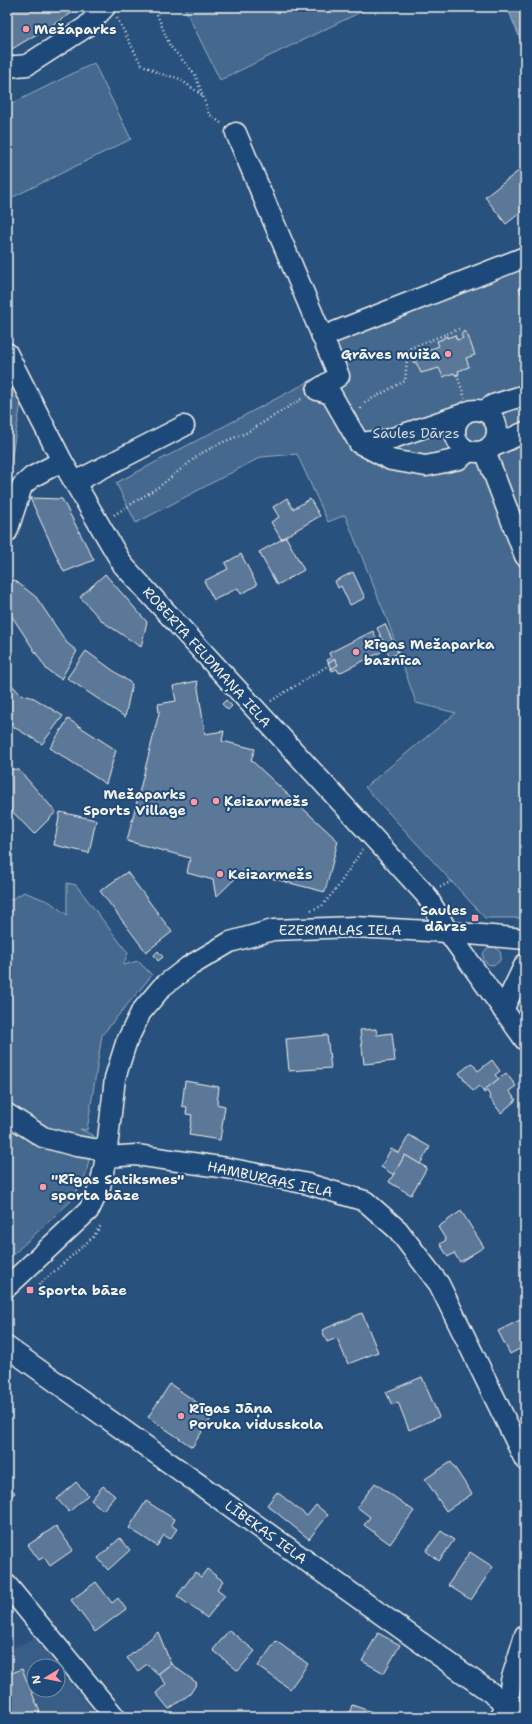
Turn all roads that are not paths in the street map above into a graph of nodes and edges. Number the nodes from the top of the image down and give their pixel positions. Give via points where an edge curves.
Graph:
1 (110, 11) edge
2 (7, 67) edge
3 (236, 133) road end
4 (525, 257) edge
5 (322, 337) junction
6 (7, 353) edge
7 (525, 395) edge
8 (464, 407) junction
9 (484, 411) junction
10 (184, 426) dead end
11 (525, 432) edge
12 (359, 443) junction
13 (481, 450) junction
14 (62, 461) junction
15 (75, 482) junction
16 (7, 532) edge
17 (525, 556) edge
18 (448, 932) junction
19 (525, 939) edge
20 (525, 964) edge
21 (503, 1010) junction
22 (525, 1040) edge
23 (7, 1114) edge
24 (107, 1154) junction
25 (7, 1287) edge
26 (7, 1347) edge
27 (525, 1460) edge
28 (7, 1584) edge
29 (525, 1635) edge
30 (525, 1693) edge
31 (504, 1710) edge
32 (115, 1717) edge
33 (524, 1717) edge

1 - 2 street via 27,65
3 - 5 street
4 - 5 street
5 - 12 street via 339,376 317,390 331,394
6 - 14 street, ROBERTA FELDMAŅA IELA
7 - 9 street via 493,405
8 - 9 street
8 - 12 street via 387,440
8 - 13 street via 456,423 455,434 459,445
9 - 13 street via 493,418 498,428 496,439
10 - 15 street
11 - 13 street
12 - 13 street via 390,460 426,466 459,459
13 - 17 street
14 - 15 street, ROBERTA FELDMAŅA IELA
14 - 16 street via 32,477 22,486
15 - 18 street, ROBERTA FELDMAŅA IELA via 123,565 426,895
18 - 19 street, EZERMALAS IELA
18 - 21 street, ROBERTA FELDMAŅA IELA
18 - 24 street, EZERMALAS IELA via 349,927 273,930 230,942 188,967 158,992 141,1012 126,1043 115,1078
20 - 21 street
21 - 22 street, ROBERTA FELDMAŅA IELA
23 - 24 street, HAMBURGAS IELA via 43,1137
24 - 25 street, EZERMALAS IELA via 100,1187 89,1210
24 - 27 street, HAMBURGAS IELA via 136,1155 227,1168 308,1184 364,1201 398,1230 439,1284
26 - 31 street, LĪBEKAS IELA
28 - 32 street
29 - 31 street
30 - 31 street
31 - 33 street, LĪBEKAS IELA

